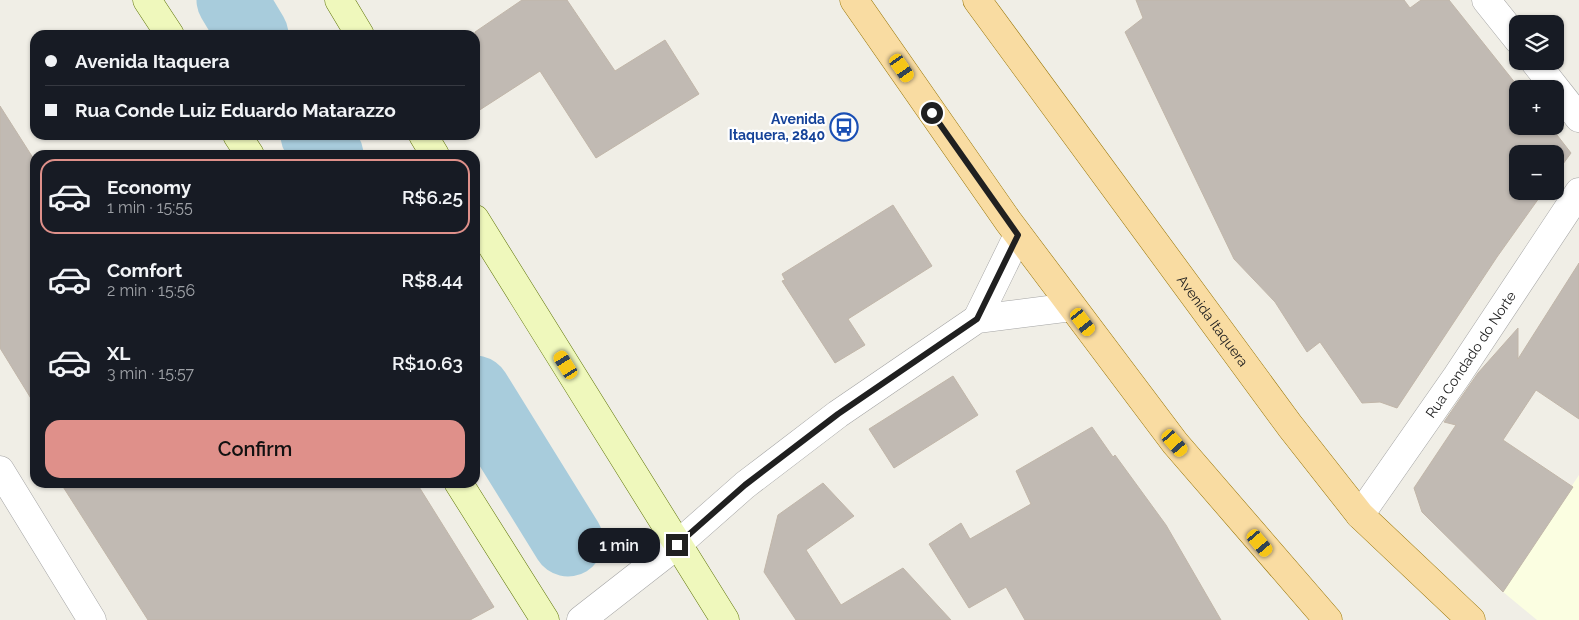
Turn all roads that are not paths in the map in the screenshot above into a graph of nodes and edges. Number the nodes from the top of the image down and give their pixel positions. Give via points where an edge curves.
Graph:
1 (147, 0) edge
2 (339, 0) edge
3 (854, 0) edge
4 (977, 0) edge
5 (1486, 0) edge
6 (1509, 29) edge
7 (167, 30) edge
8 (357, 30) edge
9 (1541, 70) edge
10 (1579, 118) edge
11 (1579, 192) edge
12 (480, 227) edge
13 (1018, 235) junction
14 (1072, 307) junction
15 (977, 319) junction
16 (0, 470) edge
17 (462, 488) edge
18 (1360, 515) junction
19 (677, 545) junction
20 (92, 620) edge
21 (545, 620) edge
22 (581, 620) edge
23 (724, 620) edge
24 (1328, 620) edge
25 (1471, 620) edge

1 - 7 main road
2 - 8 main road
3 - 13 main road
4 - 18 main road, Avenida Itaquera via 1290,426
5 - 6 street
9 - 10 street
11 - 18 street, Rua Condado do Norte
12 - 19 main road
13 - 14 main road
13 - 15 street
14 - 15 street
14 - 24 main road via 1175,443
15 - 19 street via 838,414 745,485
16 - 20 street
17 - 21 main road
18 - 25 main road, Avenida Itaquera
19 - 22 street
19 - 23 main road

